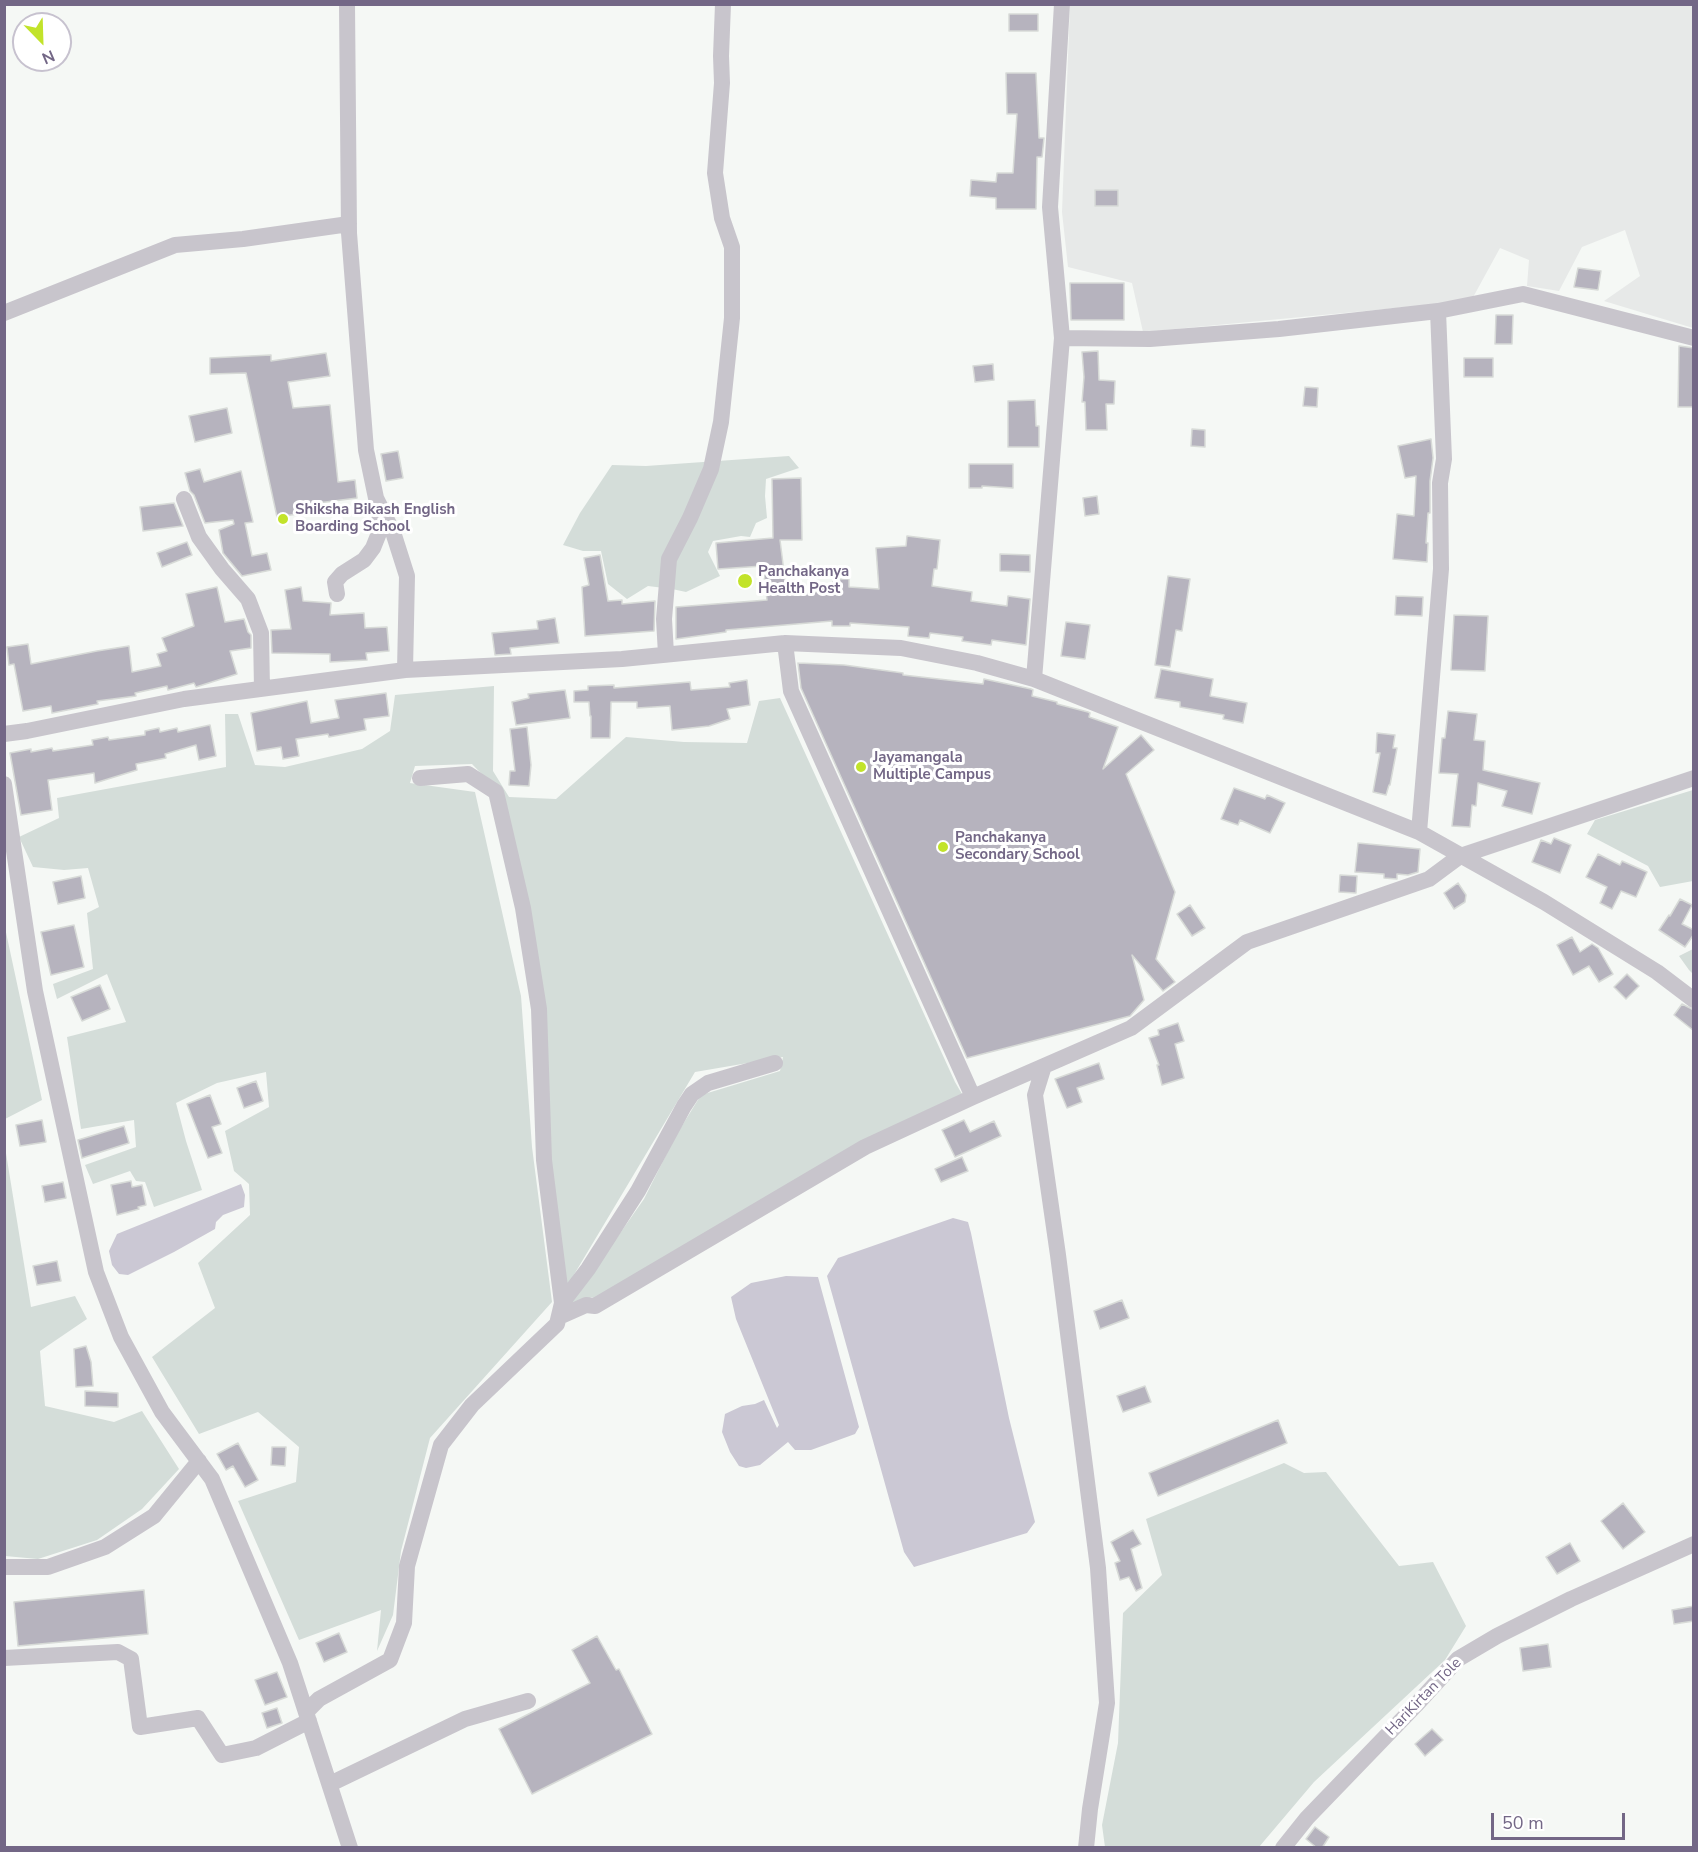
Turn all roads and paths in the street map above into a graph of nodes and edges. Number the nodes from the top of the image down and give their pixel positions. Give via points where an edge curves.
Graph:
1 (347, 4) edge
2 (723, 4) edge
3 (1062, 4) edge
4 (349, 224) junction
5 (1438, 311) junction
6 (4, 314) edge
7 (1062, 338) junction
8 (1694, 338) edge
9 (184, 499) dead end
10 (380, 505) junction
11 (337, 594) dead end
12 (784, 643) junction
13 (666, 654) junction
14 (405, 670) junction
15 (1034, 679) junction
16 (262, 689) junction
17 (4, 734) edge
18 (420, 778) dead end
19 (1694, 778) edge
20 (4, 784) edge
21 (1419, 832) junction
22 (1460, 856) junction
23 (1694, 1000) edge
24 (775, 1063) dead end
25 (1044, 1066) junction
26 (973, 1096) junction
27 (560, 1310) junction
28 (199, 1461) junction
29 (1694, 1544) edge
30 (4, 1568) edge
31 (4, 1658) edge
32 (528, 1701) dead end
33 (307, 1716) junction
34 (330, 1784) junction
35 (350, 1848) edge
36 (1086, 1848) edge
37 (1283, 1848) edge

1 - 4 street
2 - 13 street via 715,172 722,218 732,247 732,318 721,422 711,469 669,559 664,619
3 - 7 street via 1050,207
4 - 6 street via 175,245
4 - 10 street via 366,450
5 - 7 street via 1279,330 1150,339
5 - 8 street via 1523,294
5 - 21 street via 1444,459 1440,483 1442,569
7 - 15 street
9 - 16 street via 199,537 248,599 261,633
10 - 11 street via 379,533 373,548 335,582
10 - 14 street via 407,576
12 - 13 street
12 - 15 street via 901,648
12 - 26 street via 790,691
13 - 14 street
14 - 16 street
15 - 21 street
16 - 17 street via 184,699
18 - 27 street via 468,774 496,792 524,908 539,1009 544,1160
19 - 22 street
20 - 28 street via 34,991 96,1272 121,1337 162,1412
21 - 22 street
22 - 23 street via 1545,902 1658,972
22 - 25 street via 1429,879 1247,942 1131,1028
24 - 27 street via 708,1083 692,1095 638,1191
25 - 26 street
25 - 36 street via 1035,1095 1097,1560 1107,1703
26 - 27 street via 865,1147 595,1306
27 - 33 street via 557,1324 472,1405 441,1445 407,1566 404,1623 390,1660 319,1699
28 - 30 street via 154,1516 105,1547 48,1567
28 - 33 street via 212,1479 290,1663
29 - 37 street, HariKirtan Tole via 1570,1599 1458,1659
31 - 33 street via 118,1652 131,1659 140,1726 198,1719 222,1755 256,1748
32 - 34 street via 465,1719
33 - 34 street
34 - 35 street

